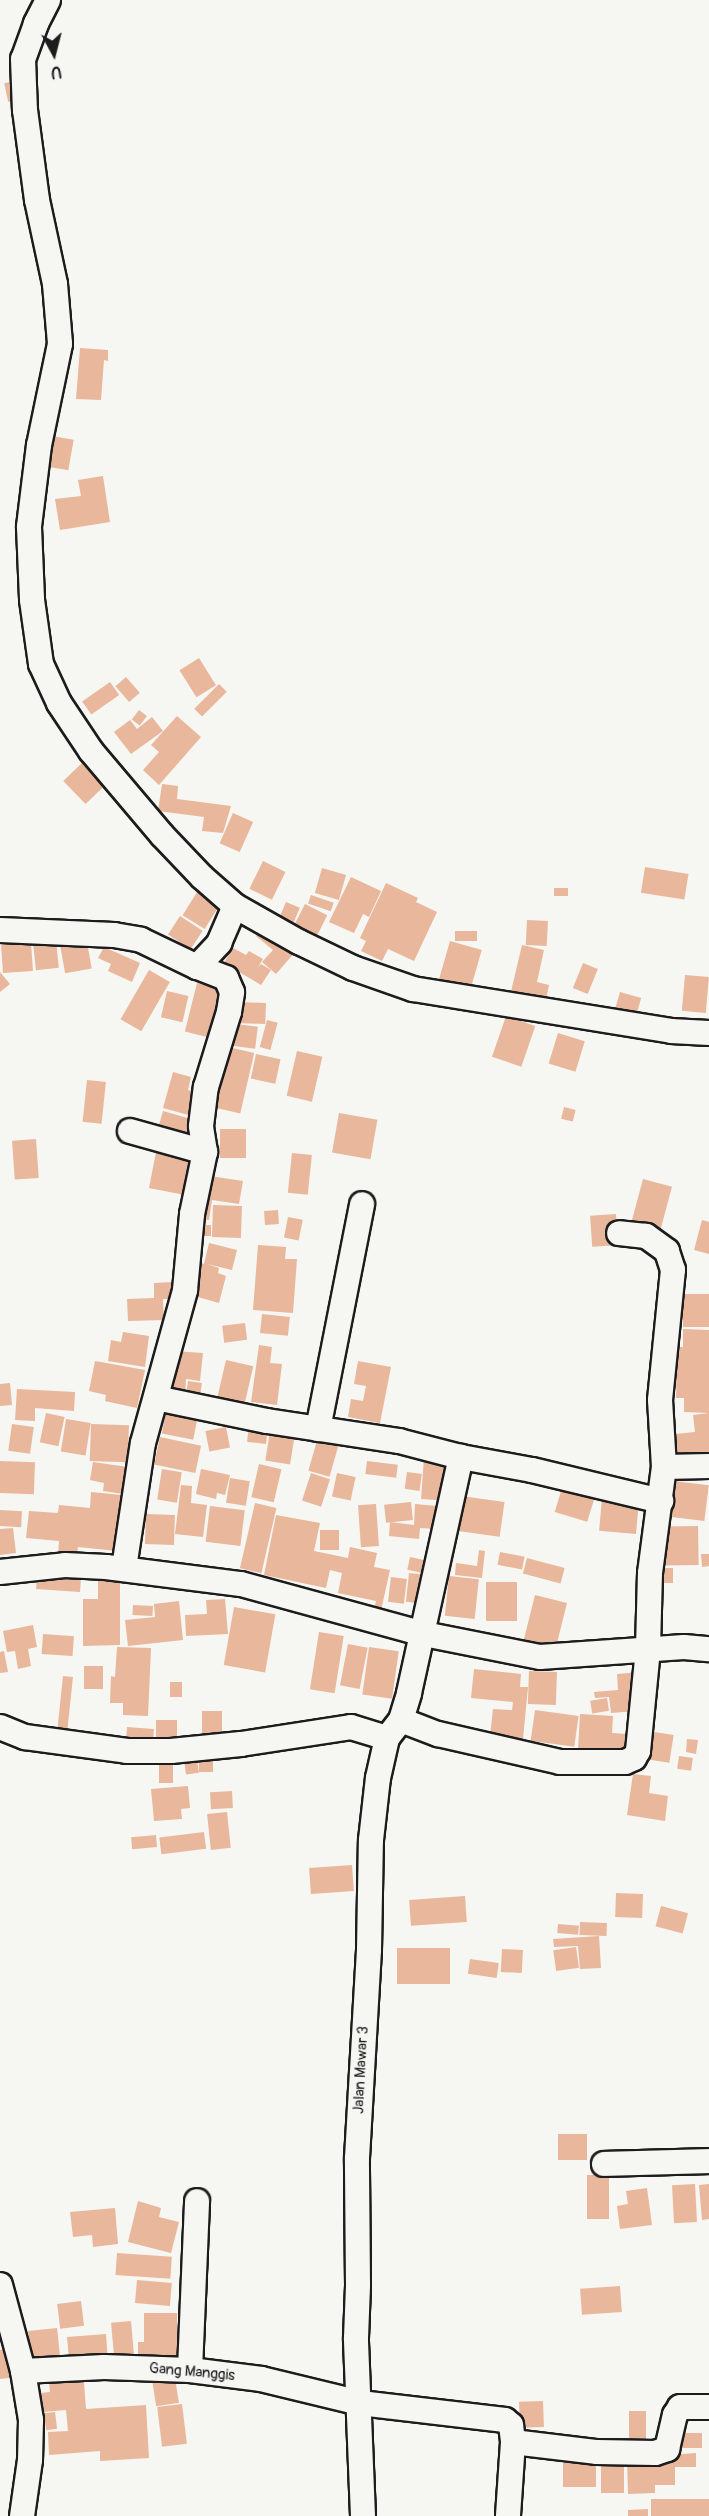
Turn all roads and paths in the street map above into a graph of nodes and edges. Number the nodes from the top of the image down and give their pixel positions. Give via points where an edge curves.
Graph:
1 (48, 0) edge
2 (235, 906) junction
3 (0, 930) edge
4 (197, 968) junction
5 (709, 1033) edge
6 (130, 1131) dead end
7 (205, 1152) junction
8 (362, 1204) dead end
9 (619, 1233) dead end
10 (156, 1398) junction
11 (318, 1429) junction
12 (461, 1457) junction
13 (709, 1466) edge
14 (664, 1467) junction
15 (661, 1501) junction
16 (124, 1568) junction
17 (0, 1572) edge
18 (424, 1634) junction
19 (648, 1649) junction
20 (709, 1649) edge
21 (0, 1727) edge
22 (394, 1729) junction
23 (709, 2161) edge
24 (604, 2163) dead end
25 (197, 2201) dead end
26 (0, 2285) edge
27 (190, 2370) junction
28 (22, 2371) junction
29 (360, 2403) junction
30 (709, 2407) edge
31 (513, 2442) junction
32 (22, 2516) edge
33 (363, 2516) edge
34 (508, 2516) edge

1 - 2 street via 23,59 28,133 59,318 57,366 40,435 29,527 32,600 41,664 59,703 91,751 162,835
2 - 4 street via 219,943
2 - 5 street via 352,968 413,989 671,1031
3 - 4 street via 114,935 141,940
4 - 7 street via 226,978 232,992 206,1087 201,1126
6 - 7 street
7 - 10 street via 192,1214 185,1290
8 - 11 street
9 - 14 street via 646,1236 667,1251 673,1270 660,1400
10 - 11 street
10 - 16 street via 143,1443
11 - 12 street via 399,1441
12 - 15 street
12 - 18 street, Jalan Mawar 3
13 - 14 street
14 - 15 street
15 - 19 street via 650,1573
16 - 17 street via 65,1566
16 - 18 street via 241,1584
18 - 19 street via 540,1657
18 - 22 street, Jalan Mawar 3
19 - 20 street
19 - 22 street via 638,1751 625,1762 560,1762 438,1734
21 - 22 street via 25,1737 127,1751 240,1744 351,1727
22 - 29 street, Jalan Mawar 3 via 378,1778 370,1840 369,1950 358,2127 356,2338
23 - 24 street
25 - 27 street
26 - 28 street
27 - 28 street, Gang Manggis via 104,2367
27 - 29 street, Gang Manggis via 261,2379
28 - 32 street via 31,2420
29 - 31 street, Gang Manggis via 506,2420 511,2425
29 - 33 street, Jalan Mawar 3
30 - 31 street via 680,2407 667,2449 656,2453 597,2452
31 - 34 street

